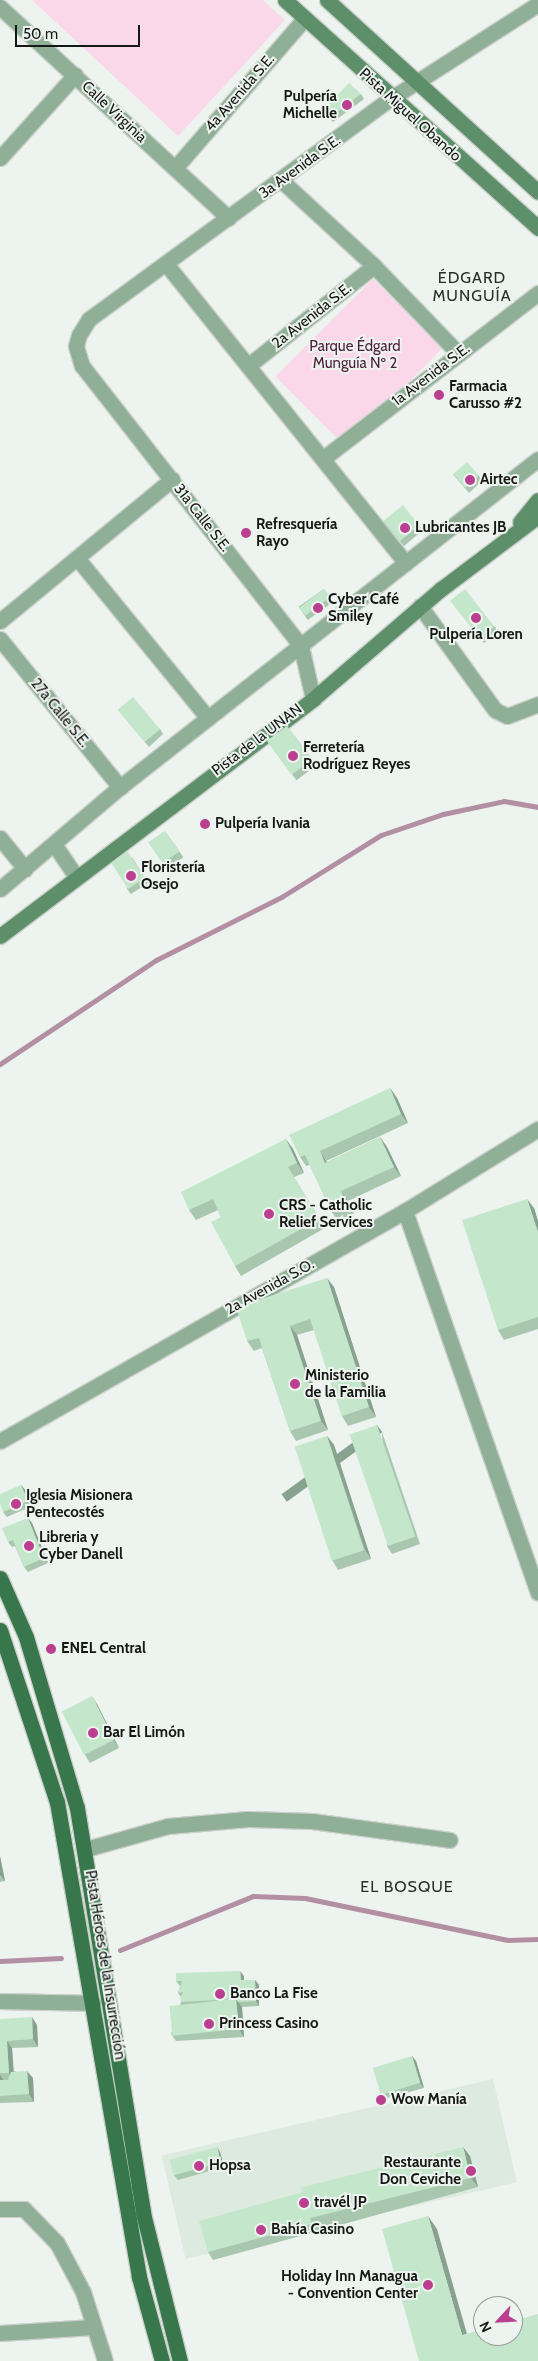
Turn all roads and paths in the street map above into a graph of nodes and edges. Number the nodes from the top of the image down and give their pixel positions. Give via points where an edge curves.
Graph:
1 (285, 0) edge
2 (327, 0) edge
3 (0, 7) edge
4 (535, 11) edge
5 (305, 18) junction
6 (75, 76) junction
7 (415, 82) junction
8 (390, 99) junction
9 (0, 158) edge
10 (175, 168) junction
11 (282, 181) junction
12 (538, 192) edge
13 (228, 218) junction
14 (538, 228) edge
15 (167, 265) junction
16 (374, 266) junction
17 (538, 293) edge
18 (76, 346) joint
19 (459, 354) junction
20 (249, 365) junction
21 (325, 457) junction
22 (538, 459) edge
23 (172, 479) junction
24 (538, 500) edge
25 (538, 516) edge
26 (508, 537) junction
27 (77, 558) junction
28 (406, 563) junction
29 (420, 606) junction
30 (0, 622) edge
31 (0, 639) edge
32 (301, 646) junction
33 (313, 699) junction
34 (538, 704) edge
35 (208, 718) junction
36 (120, 787) junction
37 (0, 838) edge
38 (54, 844) junction
39 (25, 869) junction
40 (75, 875) junction
41 (0, 889) edge
42 (0, 936) edge
43 (538, 1129) edge
44 (405, 1211) junction
45 (0, 1441) edge
46 (0, 1578) edge
47 (538, 1592) edge
48 (0, 1630) edge
49 (450, 1840) dead end
50 (86, 1849) junction
51 (0, 2001) edge
52 (93, 2003) junction
53 (0, 2209) edge
54 (93, 2326) junction
55 (0, 2333) edge
56 (105, 2361) edge
57 (162, 2361) edge
58 (180, 2361) edge

1 - 5 main road, Pista Miguel Obando
2 - 7 main road, Pista Miguel Obando
3 - 6 street, Calle Virginia
4 - 7 street, 3a Avenida S.E.
5 - 8 main road, Pista Miguel Obando
5 - 10 street, 4a Avenida S.E.
6 - 9 street
6 - 10 street, Calle Virginia
7 - 8 street, 3a Avenida S.E.
7 - 12 main road, Pista Miguel Obando
8 - 11 street, 3a Avenida S.E.
8 - 14 main road, Pista Miguel Obando
10 - 13 street, Calle Virginia
11 - 13 street, 3a Avenida S.E.
11 - 16 street
13 - 15 street, 3a Avenida S.E.
15 - 18 street, 3a Avenida S.E. via 88,320
15 - 20 street
16 - 19 street
16 - 20 street, 2a Avenida S.E.
17 - 19 street, 1a Avenida S.E.
18 - 23 street, 31a Calle S.E. via 82,366
19 - 21 street, 1a Avenida S.E.
20 - 21 street
21 - 28 street
22 - 28 street
23 - 27 street
23 - 32 street, 31a Calle S.E.
24 - 26 main road, Pista de la UNAN
25 - 26 main road, Pista de la UNAN
26 - 29 main road, Pista de la UNAN
27 - 30 street
27 - 35 street
28 - 32 street
29 - 33 main road, Pista de la UNAN
29 - 34 street via 495,710 507,716
31 - 36 street, 27a Calle S.E.
32 - 33 street, 31a Calle S.E.
32 - 35 street
33 - 40 main road, Pista de la UNAN
35 - 36 street
36 - 38 street
37 - 39 street
38 - 39 street
38 - 40 street
39 - 41 street
40 - 42 main road, Pista de la UNAN
43 - 44 street, 2a Avenida S.O.
44 - 45 street, 2a Avenida S.O.
44 - 47 street
46 - 50 main road, Pista Héroes de la Insurrección via 26,1637 57,1731
48 - 52 main road, Pista Héroes de la Insurrección via 57,1802
49 - 50 street via 312,1821 248,1819 168,1826
50 - 58 main road, Pista Héroes de la Insurrección via 143,2213
51 - 52 street
52 - 57 main road, Pista Héroes de la Insurrección via 139,2277
53 - 54 street via 24,2209 57,2243 82,2292
54 - 55 street
54 - 56 street

